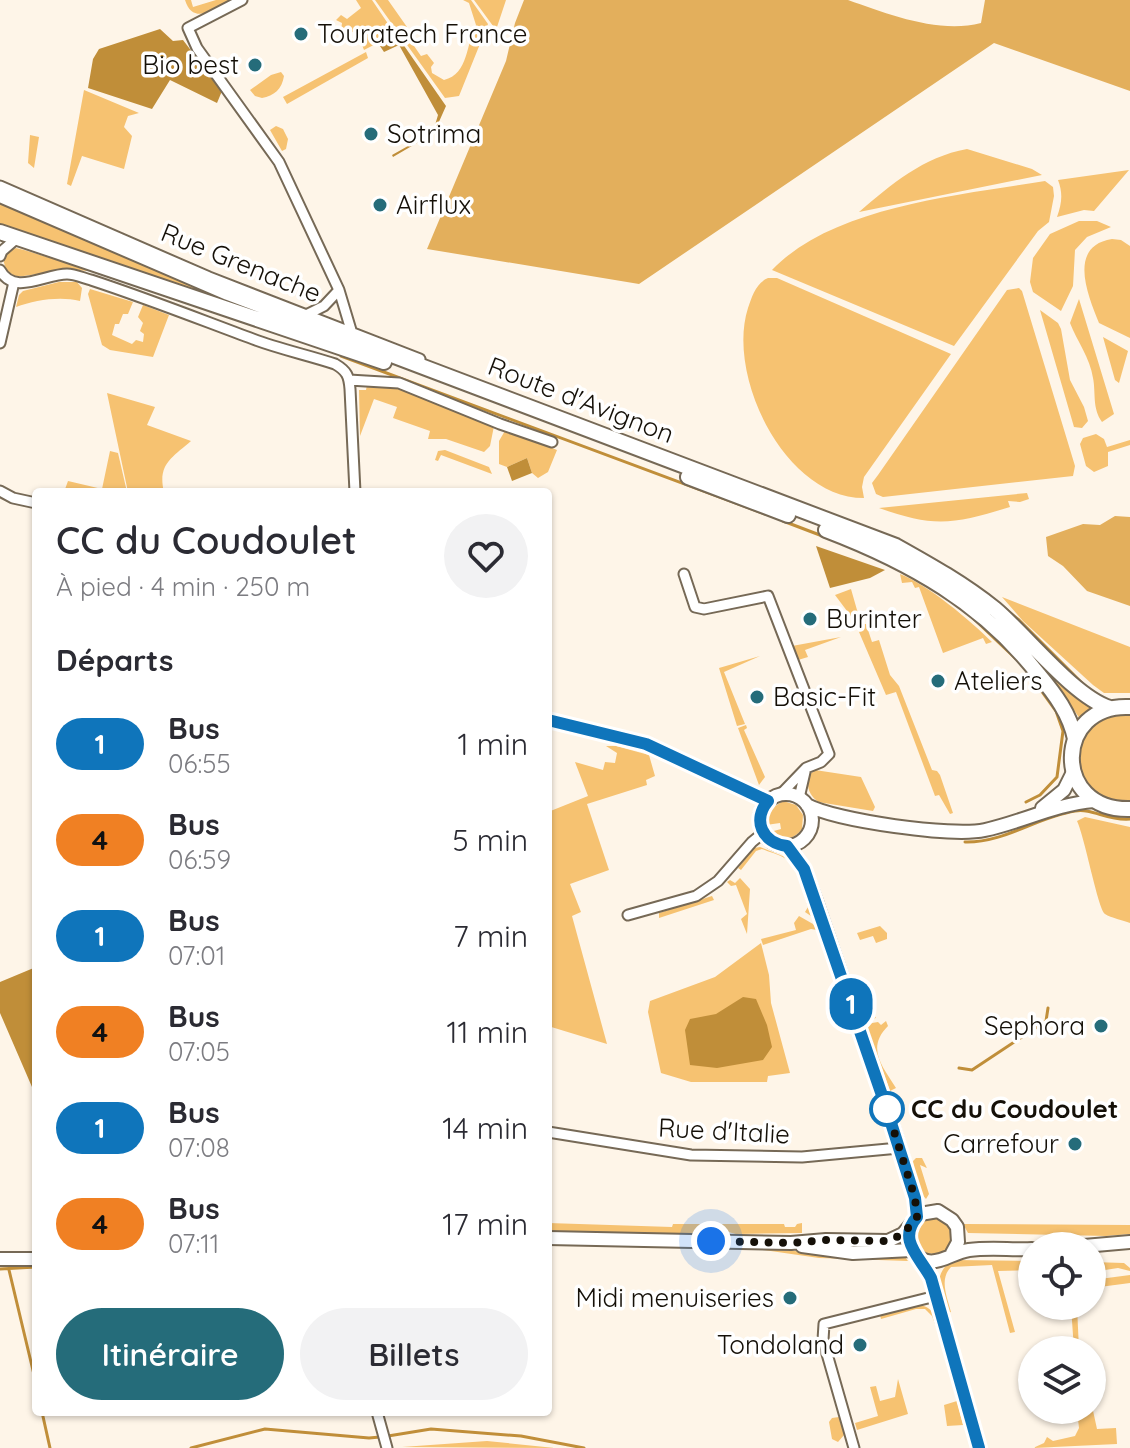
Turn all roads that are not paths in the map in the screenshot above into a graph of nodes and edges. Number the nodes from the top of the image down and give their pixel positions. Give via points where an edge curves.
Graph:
1 (242, 0) edge
2 (0, 186) edge
3 (0, 195) edge
4 (0, 232) edge
5 (17, 238) junction
6 (0, 256) edge
7 (0, 270) edge
8 (14, 282) junction
9 (339, 290) junction
10 (308, 314) junction
11 (351, 330) junction
12 (0, 343) edge
13 (349, 380) junction
14 (465, 382) junction
15 (552, 442) dead end
16 (355, 488) edge
17 (0, 491) edge
18 (13, 498) junction
19 (0, 499) edge
20 (32, 502) edge
21 (684, 574) dead end
22 (1130, 707) edge
23 (1110, 708) junction
24 (552, 721) edge
25 (1075, 739) junction
26 (806, 768) junction
27 (1073, 772) junction
28 (781, 794) junction
29 (768, 801) junction
30 (803, 801) junction
31 (1094, 801) junction
32 (1130, 809) edge
33 (833, 814) junction
34 (1028, 816) junction
35 (812, 824) junction
36 (763, 833) junction
37 (803, 840) junction
38 (787, 846) junction
39 (804, 869) junction
40 (628, 915) dead end
41 (552, 1133) edge
42 (899, 1148) junction
43 (918, 1218) junction
44 (958, 1236) junction
45 (552, 1238) edge
46 (1130, 1242) edge
47 (791, 1243) junction
48 (1106, 1244) edge
49 (986, 1249) junction
50 (1018, 1249) edge
51 (1130, 1251) edge
52 (1106, 1252) edge
53 (952, 1253) junction
54 (916, 1254) junction
55 (0, 1259) edge
56 (32, 1259) edge
57 (938, 1261) junction
58 (931, 1278) junction
59 (936, 1296) junction
60 (378, 1416) edge
61 (387, 1448) edge
62 (854, 1448) edge
63 (979, 1448) edge

1 - 9 street via 188,28 279,162
2 - 10 street, Rue Grenache
3 - 14 main road, Route d'Avignon via 228,293
4 - 5 main road, Route d'Avignon
5 - 6 street
5 - 25 main road, Route d'Avignon via 369,357 896,559 969,605 1013,644 1055,695
7 - 8 street
8 - 12 street
8 - 13 street via 80,276 335,364
9 - 10 street
9 - 11 street
10 - 11 street, Rue Grenache
11 - 14 street, Rue Grenache
13 - 15 street via 399,383
13 - 16 street
14 - 23 main road, Route d'Avignon via 896,546 966,587 1014,625 1081,692
17 - 18 street
18 - 19 street
18 - 20 street
21 - 26 street via 695,607 768,596 829,754
22 - 23 main road
23 - 25 main road via 1089,719
24 - 29 street via 646,744
25 - 27 main road
26 - 28 street
26 - 30 street
27 - 31 main road
27 - 34 street via 1056,798
28 - 29 street
28 - 30 street
29 - 36 street via 760,818
30 - 33 street
30 - 35 street
31 - 32 main road
31 - 34 street
33 - 34 street via 952,833 987,830
33 - 35 street
35 - 37 street
36 - 38 street
36 - 40 street via 718,881 696,896
37 - 38 street
37 - 39 street
38 - 39 street
39 - 42 street
41 - 42 street, Rue d'Italie via 691,1155 802,1157
42 - 43 street
43 - 44 street via 938,1211 952,1220
43 - 47 street via 888,1241
43 - 54 street via 908,1239
44 - 49 street
44 - 53 street
45 - 47 street
46 - 48 street
47 - 54 street via 828,1251
49 - 50 street
49 - 53 street
51 - 52 street
53 - 57 street
54 - 57 street
54 - 58 street
55 - 56 street
57 - 58 street
58 - 59 street
59 - 62 street via 824,1324 823,1340
59 - 63 street
60 - 61 street

